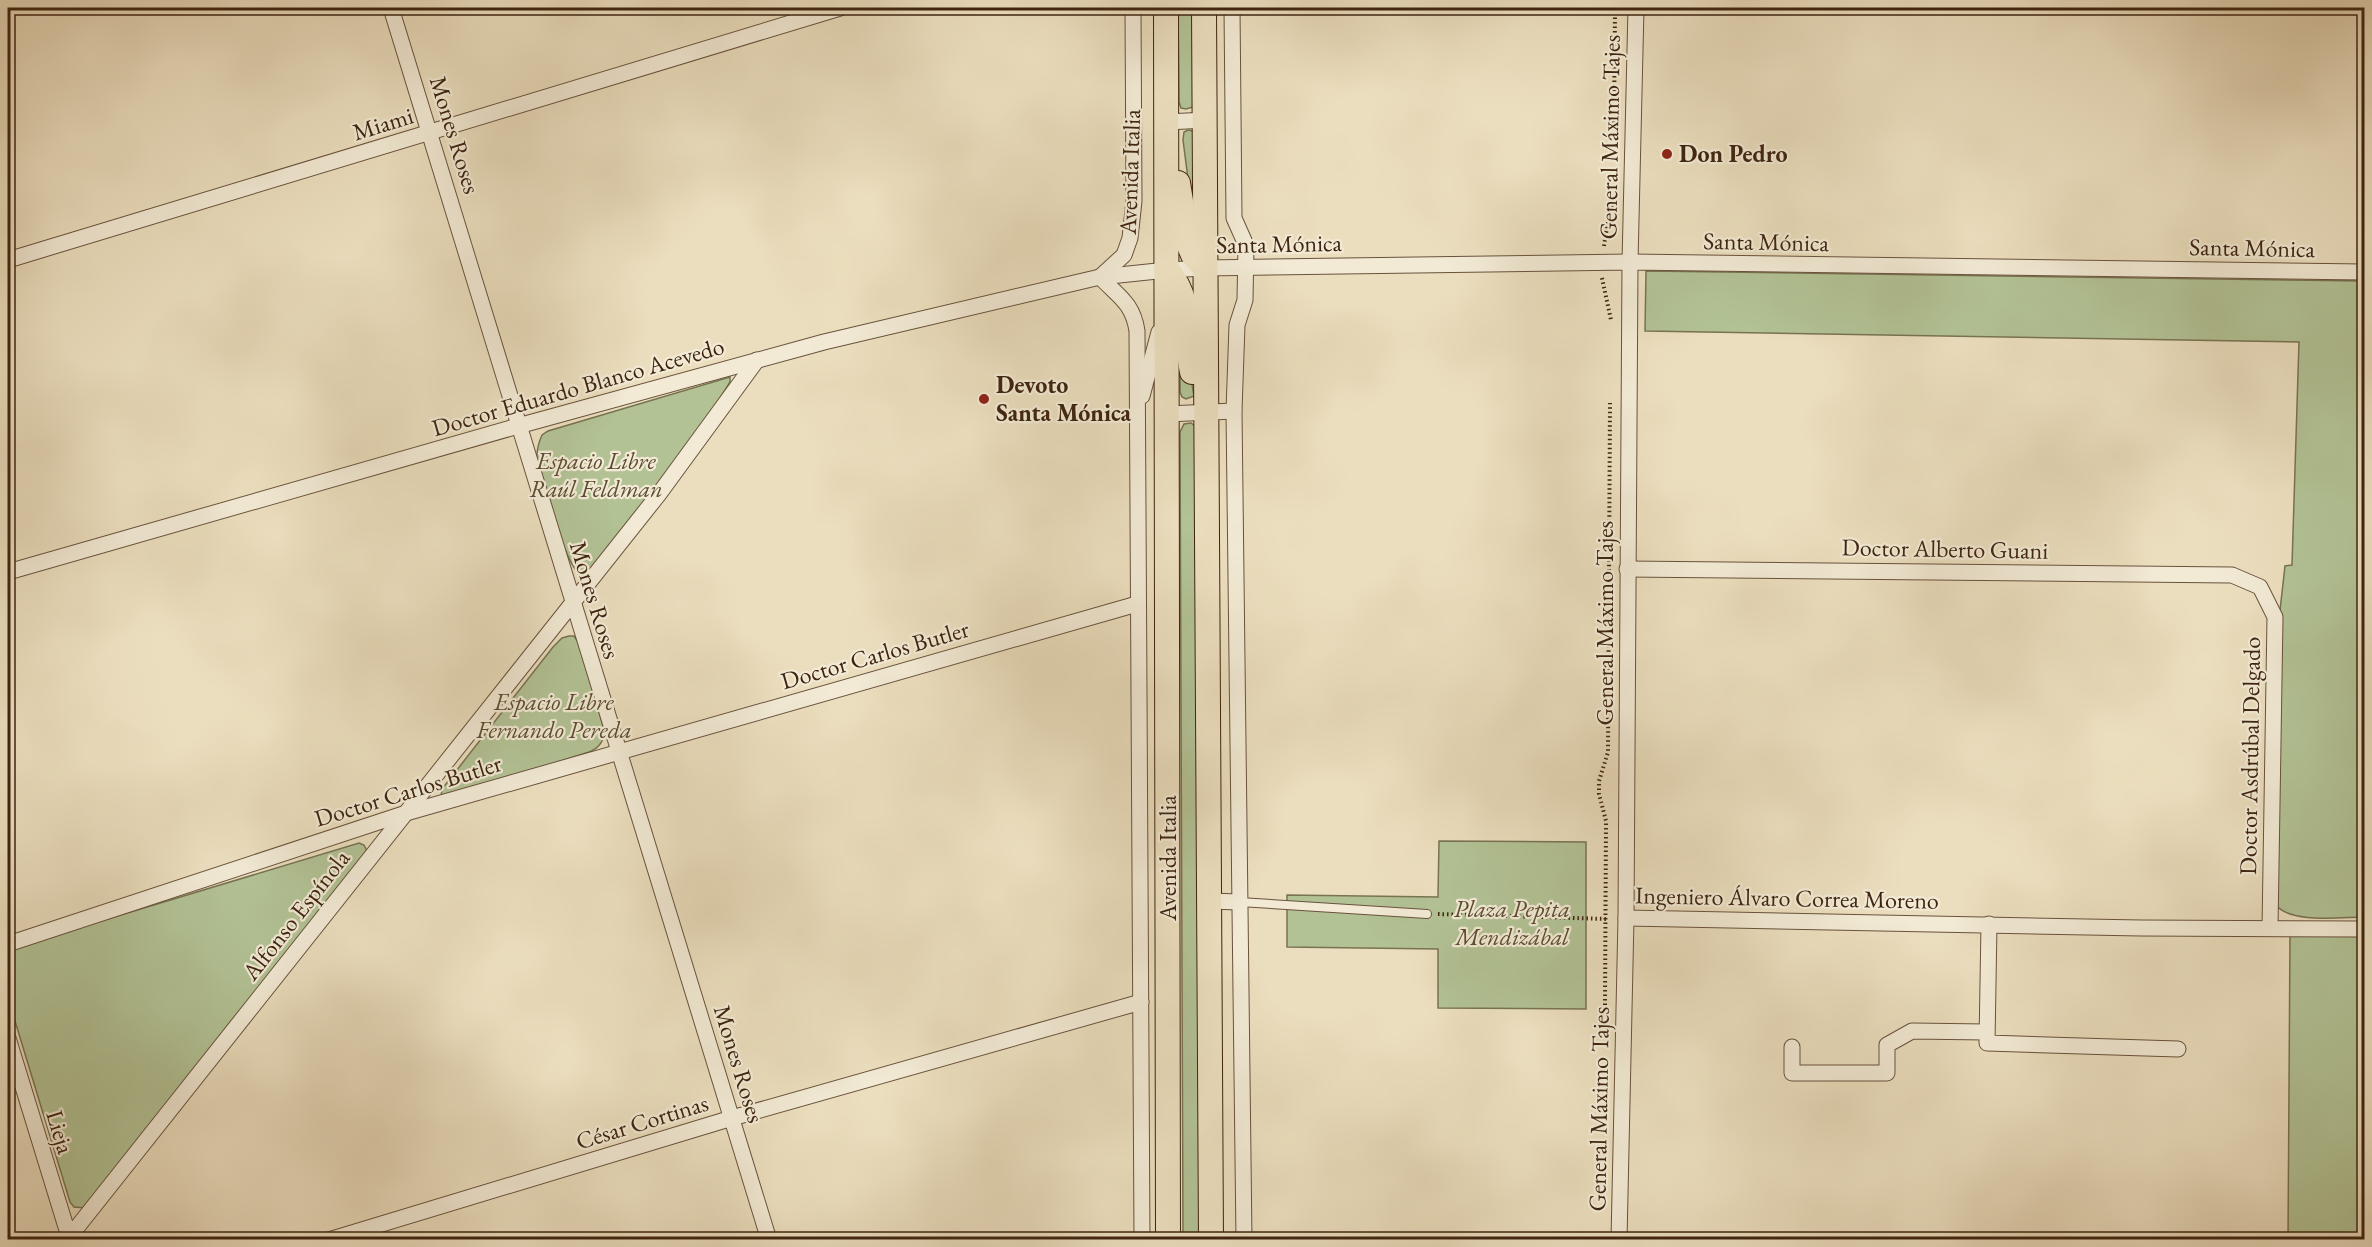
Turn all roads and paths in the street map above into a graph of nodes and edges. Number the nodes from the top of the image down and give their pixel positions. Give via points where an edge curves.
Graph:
1 (391, 8) edge
2 (840, 8) edge
3 (1133, 8) edge
4 (1166, 8) edge
5 (1204, 8) edge
6 (1232, 8) edge
7 (1615, 8) edge
8 (1636, 8) edge
9 (1206, 120) junction
10 (1167, 122) junction
11 (431, 133) junction
12 (1614, 134) dead end
13 (1632, 178) junction
14 (1614, 192) dead end
15 (1614, 203) junction
16 (8, 260) edge
17 (1601, 262) junction
18 (1630, 262) junction
19 (1246, 267) junction
20 (1205, 268) junction
21 (1167, 270) junction
22 (2364, 272) edge
23 (1100, 277) junction
24 (1166, 306) junction
25 (1611, 320) dead end
26 (757, 360) junction
27 (1610, 392) dead end
28 (1234, 411) junction
29 (1206, 413) junction
30 (1167, 414) junction
31 (1136, 419) junction
32 (518, 426) junction
33 (1136, 476) junction
34 (1168, 476) junction
35 (1235, 521) junction
36 (1207, 522) junction
37 (1627, 570) junction
38 (8, 572) edge
39 (2260, 587) joint
40 (572, 603) junction
41 (1137, 604) junction
42 (618, 752) junction
43 (406, 813) junction
44 (1210, 901) junction
45 (1239, 902) junction
46 (1427, 914) joint
47 (1626, 918) junction
48 (1606, 920) junction
49 (1989, 924) junction
50 (2270, 928) junction
51 (2364, 929) edge
52 (8, 944) edge
53 (1141, 1002) junction
54 (1605, 1014) dead end
55 (1986, 1032) junction
56 (8, 1038) edge
57 (1792, 1047) dead end
58 (2178, 1049) dead end
59 (732, 1118) junction
60 (69, 1238) edge
61 (329, 1239) edge
62 (769, 1239) edge
63 (1142, 1239) edge
64 (1168, 1239) edge
65 (1211, 1239) edge
66 (1244, 1239) edge
67 (1619, 1239) edge

1 - 11 street, Mones Roses
2 - 11 street, Miami
3 - 23 street, Avenida Italia via 1134,201 1130,238 1124,255
4 - 10 main road, Avenida Italia
5 - 9 main road, Avenida Italia
6 - 19 street via 1234,218 1246,245
7 - 12 path
8 - 13 street, General Máximo Tajes
9 - 10 street, Avenida Italia
9 - 20 main road, Avenida Italia
10 - 20 main road via 1188,243
10 - 21 main road, Avenida Italia
11 - 16 street, Miami
11 - 32 street, Mones Roses
13 - 15 path
13 - 18 street, General Máximo Tajes
14 - 15 path
15 - 17 path
17 - 18 street, Santa Mónica
17 - 19 street, Santa Mónica
17 - 25 path
18 - 22 street, Santa Mónica
18 - 37 street, General Máximo Tajes
19 - 20 street, Santa Mónica
19 - 28 street via 1245,300 1237,325
20 - 21 street, Santa Mónica
20 - 29 main road, Avenida Italia
21 - 23 street, Doctor Eduardo Blanco Acevedo
21 - 24 main road, Avenida Italia
21 - 29 main road via 1184,300 1196,396
23 - 26 street, Doctor Eduardo Blanco Acevedo
23 - 31 street, Avenida Italia via 1136,317
24 - 30 main road, Avenida Italia
24 - 31 street, Avenida Italia
26 - 32 street, Doctor Eduardo Blanco Acevedo
26 - 40 street, Alfonso Espínola via 659,494
27 - 48 path via 1608,752 1599,781 1606,821
28 - 29 street
28 - 35 street
29 - 30 street
29 - 36 main road, Avenida Italia
30 - 34 main road, Avenida Italia
31 - 33 street, Avenida Italia
32 - 38 street, Doctor Eduardo Blanco Acevedo
32 - 40 street, Mones Roses
33 - 34 street
33 - 41 street, Avenida Italia
34 - 64 main road, Avenida Italia
35 - 36 street
35 - 45 street
36 - 44 main road, Avenida Italia
37 - 39 street, Doctor Alberto Guani via 2232,575
37 - 47 street, General Máximo Tajes
39 - 50 street, Doctor Asdrúbal Delgado via 2275,617
40 - 42 street, Mones Roses
40 - 43 street, Alfonso Espínola
41 - 42 street, Doctor Carlos Butler
41 - 53 street, Avenida Italia
42 - 43 street, Doctor Carlos Butler
42 - 59 street, Mones Roses
43 - 52 street, Doctor Carlos Butler
43 - 60 street, Alfonso Espínola
44 - 45 street
44 - 65 main road, Avenida Italia
45 - 46 lane
45 - 66 street
46 - 48 path, Ingeniero Álvaro Correa Moreno
47 - 48 path, Ingeniero Álvaro Correa Moreno
47 - 49 street, Ingeniero Álvaro Correa Moreno
47 - 67 street, General Máximo Tajes
48 - 54 path
49 - 50 street, Ingeniero Álvaro Correa Moreno
49 - 55 street
50 - 51 street, Ingeniero Álvaro Correa Moreno
53 - 59 street, César Cortinas
53 - 63 street, Avenida Italia
55 - 57 street via 1912,1031 1887,1045 1887,1072 1792,1073
55 - 58 street via 1986,1043
56 - 60 street, Lieja
59 - 61 street, César Cortinas
59 - 62 street, Mones Roses

